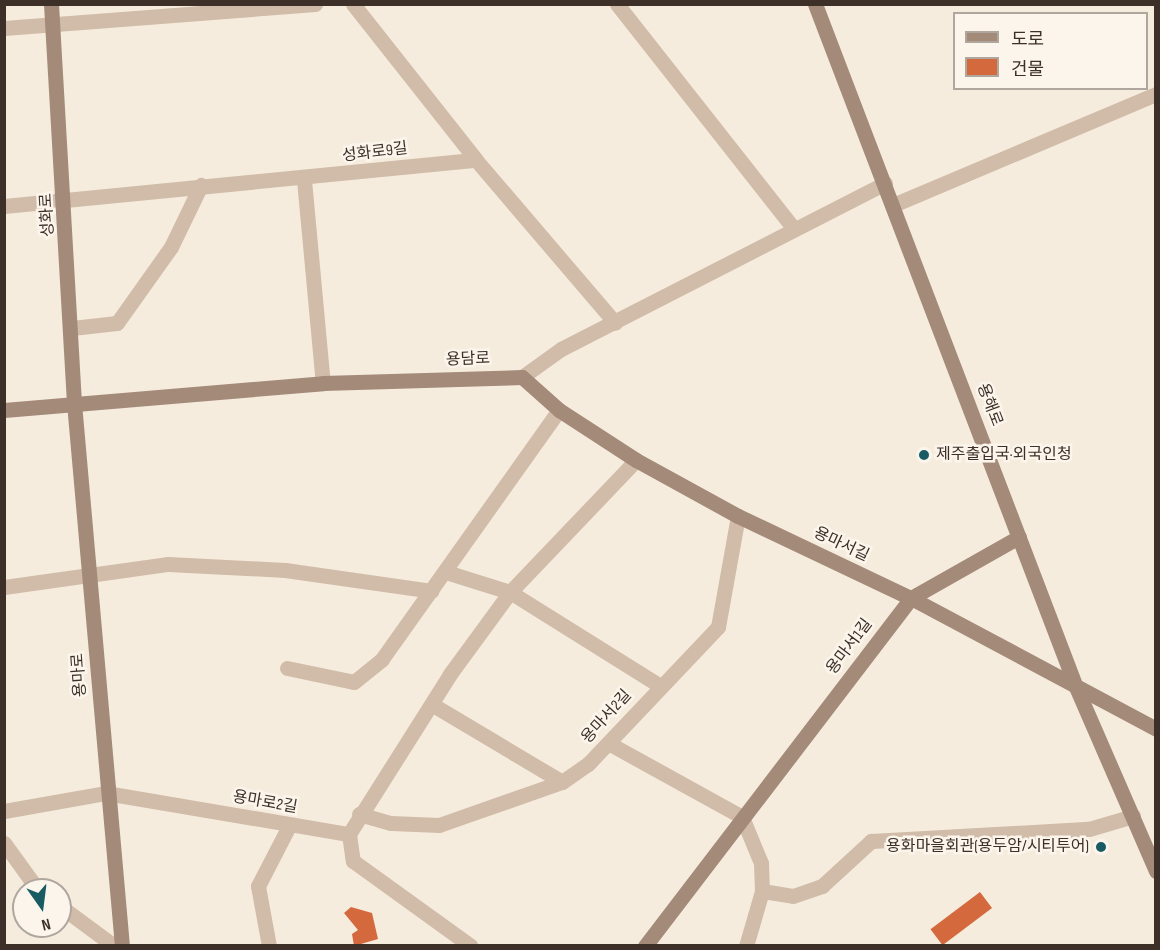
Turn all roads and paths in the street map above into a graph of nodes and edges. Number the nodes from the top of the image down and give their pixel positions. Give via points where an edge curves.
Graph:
1 (51, 4) edge
2 (315, 4) edge
3 (353, 4) edge
4 (617, 4) edge
5 (815, 4) edge
6 (52, 25) junction
7 (4, 28) edge
8 (1155, 94) edge
9 (476, 160) junction
10 (304, 180) junction
11 (885, 183) junction
12 (201, 186) junction
13 (66, 200) junction
14 (893, 205) junction
15 (4, 206) edge
16 (792, 226) junction
17 (615, 323) junction
18 (72, 328) junction
19 (522, 377) junction
20 (323, 383) junction
21 (74, 403) junction
22 (4, 410) edge
23 (559, 410) junction
24 (636, 460) junction
25 (738, 516) junction
26 (1019, 537) junction
27 (446, 572) junction
28 (91, 573) junction
29 (4, 587) edge
30 (432, 591) junction
31 (510, 592) junction
32 (910, 598) junction
33 (287, 668) dead end
34 (659, 685) junction
35 (1076, 687) junction
36 (433, 705) junction
37 (1155, 729) edge
38 (610, 744) junction
39 (562, 782) junction
40 (106, 793) junction
41 (4, 811) edge
42 (359, 814) junction
43 (1133, 816) junction
44 (742, 818) junction
45 (290, 826) junction
46 (349, 834) junction
47 (4, 843) edge
48 (1155, 871) edge
49 (29, 878) edge
50 (762, 891) junction
51 (72, 915) edge
52 (114, 945) edge
53 (122, 945) edge
54 (269, 945) edge
55 (471, 945) edge
56 (645, 945) edge
57 (746, 945) edge

1 - 6 street, 성화로
2 - 6 street
3 - 9 street
4 - 16 street
5 - 11 street, 용해로
6 - 7 street
6 - 13 street, 성화로
8 - 14 street
9 - 10 street, 성화로9길
9 - 17 street
10 - 12 street, 성화로9길
10 - 20 street
11 - 14 street, 용해로
11 - 16 street
12 - 13 street, 성화로9길
12 - 18 street via 171,247 117,323
13 - 15 street, 성화로9길
13 - 18 street, 성화로
14 - 26 street, 용해로
16 - 17 street
17 - 19 street via 561,349
18 - 21 street, 성화로
19 - 20 street, 용담로
19 - 23 street, 용마서길
20 - 21 street, 용담로
21 - 22 street, 용담로
21 - 28 street, 용마로
23 - 24 street, 용마서길
23 - 27 street
24 - 25 street, 용마서길
24 - 31 street
25 - 32 street, 용마서길
25 - 34 street, 용마서2길 via 718,627
26 - 32 street, 용마서1길
26 - 35 street, 용해로
27 - 30 street
27 - 31 street
28 - 29 street
28 - 30 street via 168,564 239,568
28 - 40 street, 용마로
30 - 33 street via 382,659 354,682
31 - 34 street
31 - 36 street via 450,674
32 - 35 street, 용마서길
32 - 44 street, 용마서1길
34 - 38 street, 용마서2길
35 - 37 street, 용마서길
35 - 43 street, 용해로
36 - 39 street
36 - 42 street
38 - 39 street, 용마서2길
38 - 44 street
39 - 42 street, 용마서2길 via 439,825 391,823
40 - 41 street, 용마로2길
40 - 45 street, 용마로2길
40 - 53 street, 용마로
42 - 46 street
43 - 48 street, 용해로
43 - 50 street via 1089,829 871,841 822,886 793,896
44 - 50 street via 761,863
44 - 56 street, 용마서1길
45 - 46 street, 용마로2길
45 - 54 street via 258,886
46 - 55 street via 353,861
47 - 49 street
50 - 57 street
51 - 52 street

